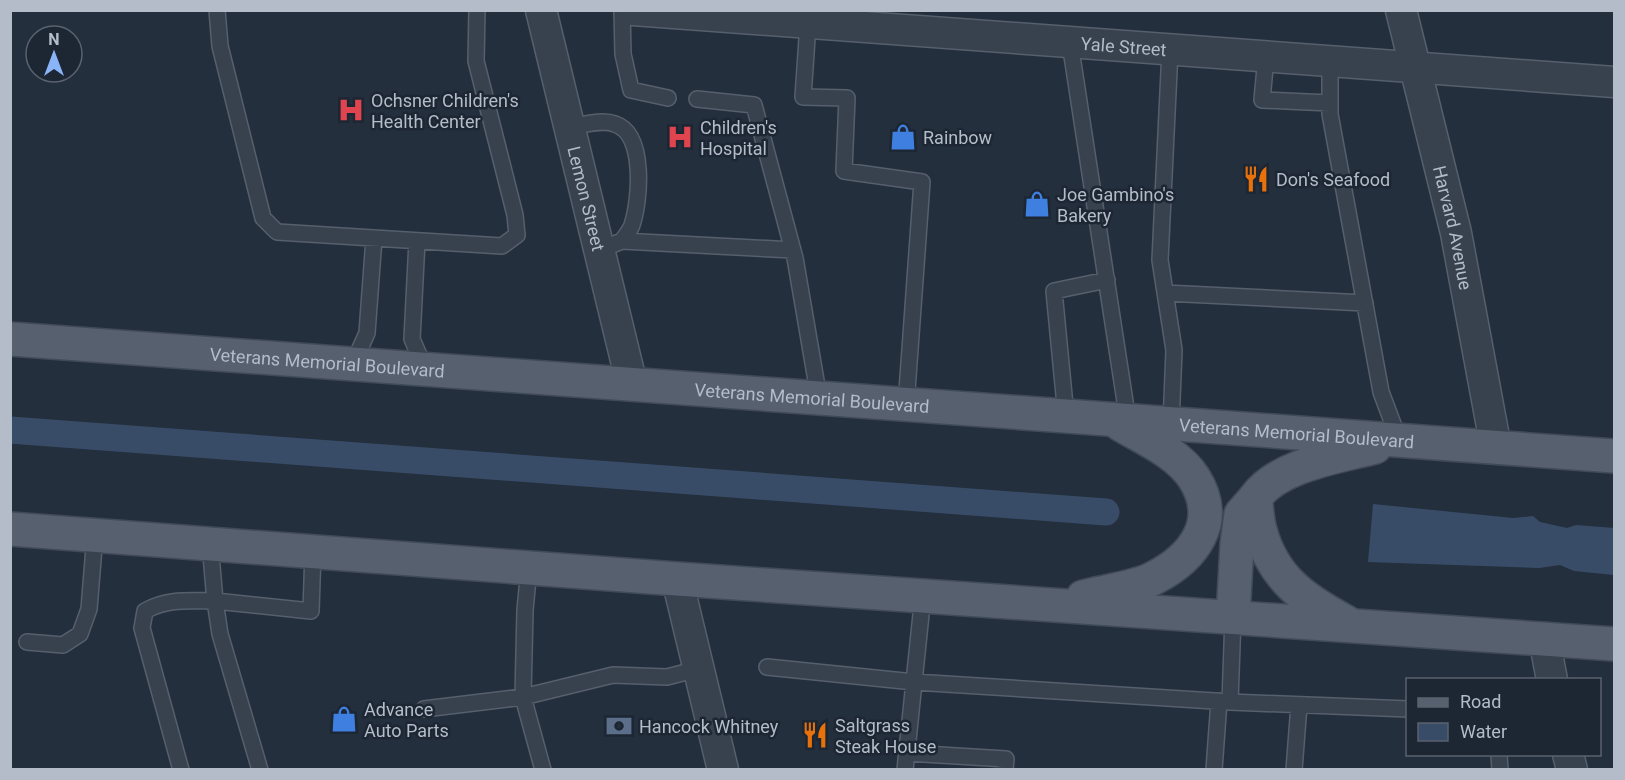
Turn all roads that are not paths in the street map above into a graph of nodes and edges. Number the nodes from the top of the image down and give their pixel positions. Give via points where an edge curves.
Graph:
1 (217, 10) edge
2 (477, 10) edge
3 (541, 10) edge
4 (622, 10) edge
5 (633, 10) edge
6 (1401, 10) edge
7 (808, 24) junction
8 (1071, 43) junction
9 (1170, 50) junction
10 (1266, 57) junction
11 (1330, 62) junction
12 (1414, 68) junction
13 (1614, 82) edge
14 (668, 98) dead end
15 (697, 99) dead end
16 (1330, 104) junction
17 (570, 127) junction
18 (374, 238) junction
19 (417, 241) junction
20 (611, 246) junction
21 (793, 250) junction
22 (1107, 280) junction
23 (1165, 294) junction
24 (1365, 303) junction
25 (20, 343) edge
26 (353, 364) junction
27 (425, 369) junction
28 (632, 385) junction
29 (819, 398) junction
30 (906, 405) junction
31 (1066, 416) junction
32 (1120, 420) junction
33 (1171, 424) junction
34 (1400, 440) junction
35 (1496, 448) junction
36 (1614, 456) edge
37 (1255, 498) junction
38 (10, 529) edge
39 (95, 535) junction
40 (210, 543) junction
41 (313, 551) junction
42 (529, 568) junction
43 (677, 579) junction
44 (923, 595) junction
45 (215, 601) junction
46 (1052, 604) junction
47 (1233, 617) junction
48 (1352, 625) junction
49 (1544, 639) junction
50 (27, 642) dead end
51 (1614, 644) edge
52 (766, 667) dead end
53 (698, 669) junction
54 (1552, 678) edge
55 (914, 682) junction
56 (523, 697) junction
57 (1225, 701) junction
58 (1299, 705) junction
59 (424, 709) dead end
60 (1406, 709) edge
61 (907, 753) junction
62 (1571, 769) edge
63 (181, 770) edge
64 (260, 770) edge
65 (543, 770) edge
66 (723, 770) edge
67 (905, 770) edge
68 (1005, 770) edge
69 (1214, 770) edge
70 (1294, 770) edge
71 (1565, 770) edge

1 - 18 lane via 220,46 263,218 277,232
2 - 19 lane via 476,61 516,215 517,235 502,246
3 - 17 street, Lemon Street
4 - 14 lane via 623,54 631,90
5 - 7 street, Yale Street
6 - 12 street, Harvard Avenue
7 - 8 street, Yale Street
7 - 30 lane via 803,97 847,98 844,171 922,182
8 - 9 street, Yale Street
8 - 22 lane
9 - 10 street, Yale Street
9 - 23 lane via 1160,260
10 - 11 street, Yale Street
10 - 16 lane via 1262,100
11 - 12 street, Yale Street
11 - 16 lane
12 - 13 street, Yale Street
12 - 35 street, Harvard Avenue via 1456,233
15 - 21 lane via 754,105
16 - 24 lane
17 - 20 street, Lemon Street
17 - 20 lane via 615,123 633,138 638,177 632,226
18 - 19 lane
18 - 26 lane via 367,333
19 - 27 lane via 412,339
20 - 21 lane
20 - 28 street, Lemon Street
21 - 29 lane
22 - 31 lane via 1054,291
22 - 32 lane
23 - 24 lane
23 - 33 lane via 1174,350
24 - 34 lane via 1381,392
25 - 26 main road, Veterans Memorial Boulevard
26 - 27 main road, Veterans Memorial Boulevard
27 - 28 main road, Veterans Memorial Boulevard
28 - 29 main road, Veterans Memorial Boulevard
29 - 30 main road, Veterans Memorial Boulevard
30 - 31 main road, Veterans Memorial Boulevard
31 - 32 main road, Veterans Memorial Boulevard
32 - 33 main road, Veterans Memorial Boulevard
32 - 46 main road via 1161,448 1193,477 1205,511 1202,532 1193,550 1152,580
33 - 34 main road, Veterans Memorial Boulevard
34 - 35 main road, Veterans Memorial Boulevard
34 - 37 main road via 1286,473 1270,481
35 - 36 main road, Veterans Memorial Boulevard
37 - 47 main road via 1241,514
37 - 48 main road via 1260,530 1278,573 1320,608
38 - 39 main road
39 - 40 main road
39 - 50 lane via 89,609 80,634 63,645
40 - 41 main road
40 - 45 lane
41 - 42 main road
41 - 45 lane via 311,611
42 - 43 main road
42 - 56 lane
43 - 44 main road
43 - 53 street
44 - 46 main road
44 - 55 lane
45 - 63 lane via 160,603 145,611 142,628
45 - 64 lane via 220,634
46 - 47 main road
47 - 48 main road
47 - 57 lane
48 - 49 main road
49 - 51 main road
49 - 54 street
52 - 55 lane
53 - 56 lane via 667,677 612,675
53 - 66 street
55 - 57 lane
55 - 61 lane
56 - 59 lane
56 - 65 lane
57 - 58 lane
57 - 69 lane
58 - 60 lane
58 - 70 lane
61 - 67 lane
61 - 68 lane via 1006,759
62 - 71 lane

